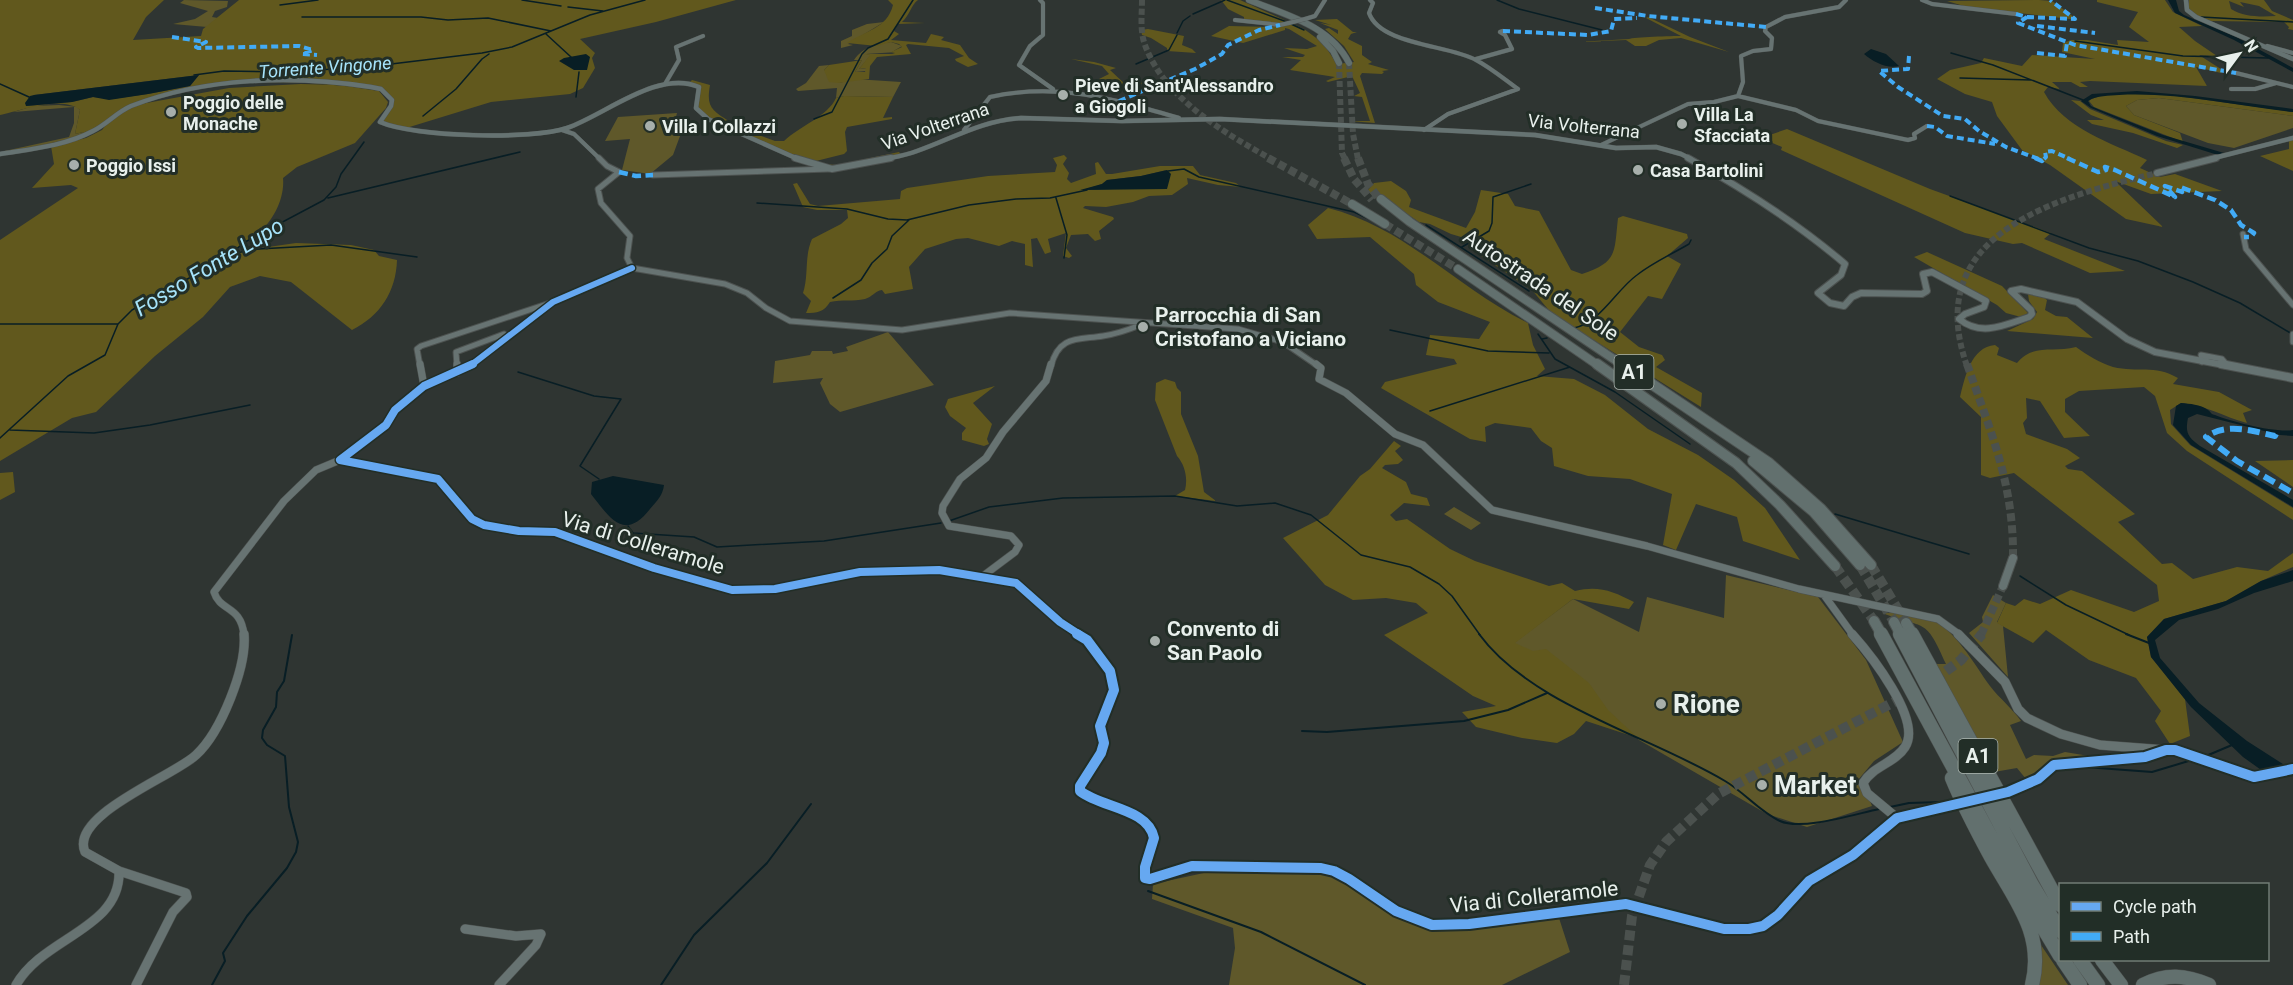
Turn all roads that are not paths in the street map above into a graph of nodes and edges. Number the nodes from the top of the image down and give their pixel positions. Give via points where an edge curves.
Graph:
1 (1040, 0) edge
2 (1242, 0) edge
3 (1249, 0) edge
4 (1324, 0) edge
5 (1370, 0) edge
6 (1846, 0) edge
7 (1922, 0) edge
8 (1945, 0) edge
9 (2186, 0) edge
10 (1957, 7) junction
11 (2016, 14) dead end
12 (1235, 20) dead end
13 (1503, 31) dead end
14 (703, 36) dead end
15 (2253, 42) junction
16 (2293, 53) edge
17 (1476, 59) junction
18 (2293, 59) edge
19 (1339, 63) tunnel mouth
20 (1349, 63) tunnel mouth
21 (2237, 75) dead end
22 (2276, 83) junction
23 (665, 84) junction
24 (2293, 87) edge
25 (1053, 89) junction
26 (2231, 89) dead end
27 (1738, 96) junction
28 (1179, 118) junction
29 (1927, 126) dead end
30 (562, 130) junction
31 (964, 130) junction
32 (1424, 130) junction
33 (2293, 138) edge
34 (1601, 146) junction
35 (0, 154) edge
36 (832, 169) junction
37 (2157, 173) tunnel mouth
38 (653, 175) dead end
39 (1352, 204) tunnel mouth
40 (1385, 224) tunnel mouth
41 (2243, 234) dead end
42 (632, 268) junction
43 (1458, 269) tunnel mouth
44 (553, 302) junction
45 (2293, 305) edge
46 (1143, 324) junction
47 (504, 334) dead end
48 (2293, 334) edge
49 (2293, 342) edge
50 (457, 374) junction
51 (2293, 378) edge
52 (424, 386) junction
53 (340, 460) junction
54 (2013, 558) tunnel mouth
55 (1860, 565) tunnel mouth
56 (1871, 565) tunnel mouth
57 (1835, 566) tunnel mouth
58 (983, 576) junction
59 (2003, 586) tunnel mouth
60 (1824, 595) junction
61 (1874, 621) tunnel mouth
62 (1937, 735) junction
63 (2166, 750) junction
64 (2292, 769) edge
65 (2008, 792) dead end
66 (1955, 804) dead end
67 (1897, 819) junction
68 (119, 871) junction
69 (2059, 901) edge
70 (2059, 928) edge
71 (465, 929) dead end
72 (2059, 953) edge
73 (2064, 961) edge
74 (2081, 961) edge
75 (2098, 961) edge
76 (2104, 961) edge
77 (16, 985) edge
78 (136, 985) edge
79 (500, 985) edge
80 (2032, 985) edge
81 (2080, 985) edge
82 (2098, 985) edge
83 (2115, 985) edge
84 (2121, 985) edge
85 (2143, 985) edge
86 (2209, 985) edge

1 - 25 street via 1043,35 1030,46 1019,65
2 - 19 highway via 1311,31 1333,51
3 - 20 highway via 1324,34 1340,46
4 - 12 street, bridge via 1315,16 1289,23
5 - 17 street via 1371,19 1384,32
6 - 27 street via 1839,7 1785,17 1766,27 1772,38 1771,49 1742,56 1743,82
7 - 10 street
8 - 10 street
9 - 15 main road via 2187,10 2192,14
10 - 11 street
13 - 17 street via 1500,32 1512,49
14 - 23 street via 676,47 679,60
15 - 16 street
15 - 18 main road
17 - 32 street via 1517,86 1517,90 1448,114
21 - 22 street
22 - 24 street
22 - 26 street via 2255,89
23 - 30 main road, Via Volterrana
23 - 36 main road, Via Volterrana via 694,83 699,87 696,108 708,119 806,163
25 - 28 street via 1087,93
25 - 31 street via 990,97
27 - 29 street via 1796,110 1818,121 1908,140
27 - 34 street via 1688,104
28 - 31 main road, Via Volterrana via 1012,118
28 - 32 main road, Via Volterrana
30 - 35 main road, Via Volterrana via 464,135 394,128 380,122 392,106 392,100 381,89 332,83 249,82 144,102 117,112 82,136
30 - 42 street via 574,134 607,166 619,172 598,189 601,203 630,236 627,258
31 - 36 main road, Via Volterrana via 916,152
32 - 34 main road, Via Volterrana via 1529,134
33 - 37 main road
34 - 51 main road, Via Volterrana via 1673,151 1723,176 1774,209 1837,254 1845,264 1841,275 1818,293 1830,303 1844,306 1861,293 1922,294 1927,291 1923,274 1932,272 1986,301 1984,307 1959,319 1968,326 1989,329 2029,317 2031,310 2011,291 2021,289 2078,302 2121,335 2162,354
36 - 38 street, Via Volterrana
39 - 40 highway
41 - 45 street via 2246,249
42 - 44 street
42 - 46 street via 725,284 747,293 790,321 902,330 1010,313
43 - 57 highway, Autostrada del Sole / A1 via 1736,463 1794,519
44 - 50 street
44 - 52 street via 421,346 417,349
46 - 58 street via 1106,336 1074,338 1064,343 1054,355 1046,381 986,458 960,479 943,506 949,526 1011,536 1019,545
46 - 60 street via 1238,329 1267,335 1294,347 1321,368 1319,379 1346,393 1395,434 1423,445 1492,510 1647,546
47 - 50 street via 456,352
48 - 49 street
50 - 52 street
52 - 53 street via 395,410 390,421
53 - 58 street, Via di Colleramole via 438,479 472,519 484,525 555,532 654,568 732,590 775,589 888,570 939,570
53 - 68 street via 316,470 284,501 214,592 218,601 237,614 244,633 226,713 214,735 183,766 115,804 90,827 84,837 85,852
54 - 59 main road
55 - 56 highway, Autostrada del Sole / A1 via 1814,512 1760,466 1404,225 1377,200 1769,463 1821,509
58 - 67 street, Via di Colleramole via 1016,584 1027,591 1060,622 1087,640 1110,671 1114,690 1100,726 1104,743 1080,791 1085,797 1148,824 1155,838 1143,872 1145,878 1192,866 1321,868 1349,879 1396,911 1432,925 1626,904 1724,929 1749,929 1763,926 1778,915 1809,881 1853,855
60 - 63 street via 1925,615 1954,628 2005,682 2018,710 2061,734 2100,745
60 - 67 street via 1880,669 1906,718 1907,743 1903,750 1867,774 1863,783 1867,793
61 - 62 highway, A1
62 - 72 highway, A1 via 2002,860
62 - 80 highway via 1958,794 2027,921 2036,958
63 - 64 street via 2254,777
63 - 65 street via 2145,757 2054,765 2038,779
66 - 67 street, Via di Colleramole
68 - 77 street via 119,887 108,908 31,964
68 - 78 street via 186,893 187,897 172,912
69 - 70 highway, A1 via 1900,622 2032,885
71 - 79 street via 516,936 541,934
73 - 81 highway, A1
74 - 82 highway
75 - 83 highway
76 - 84 highway
85 - 86 highway via 2167,975 2189,977

